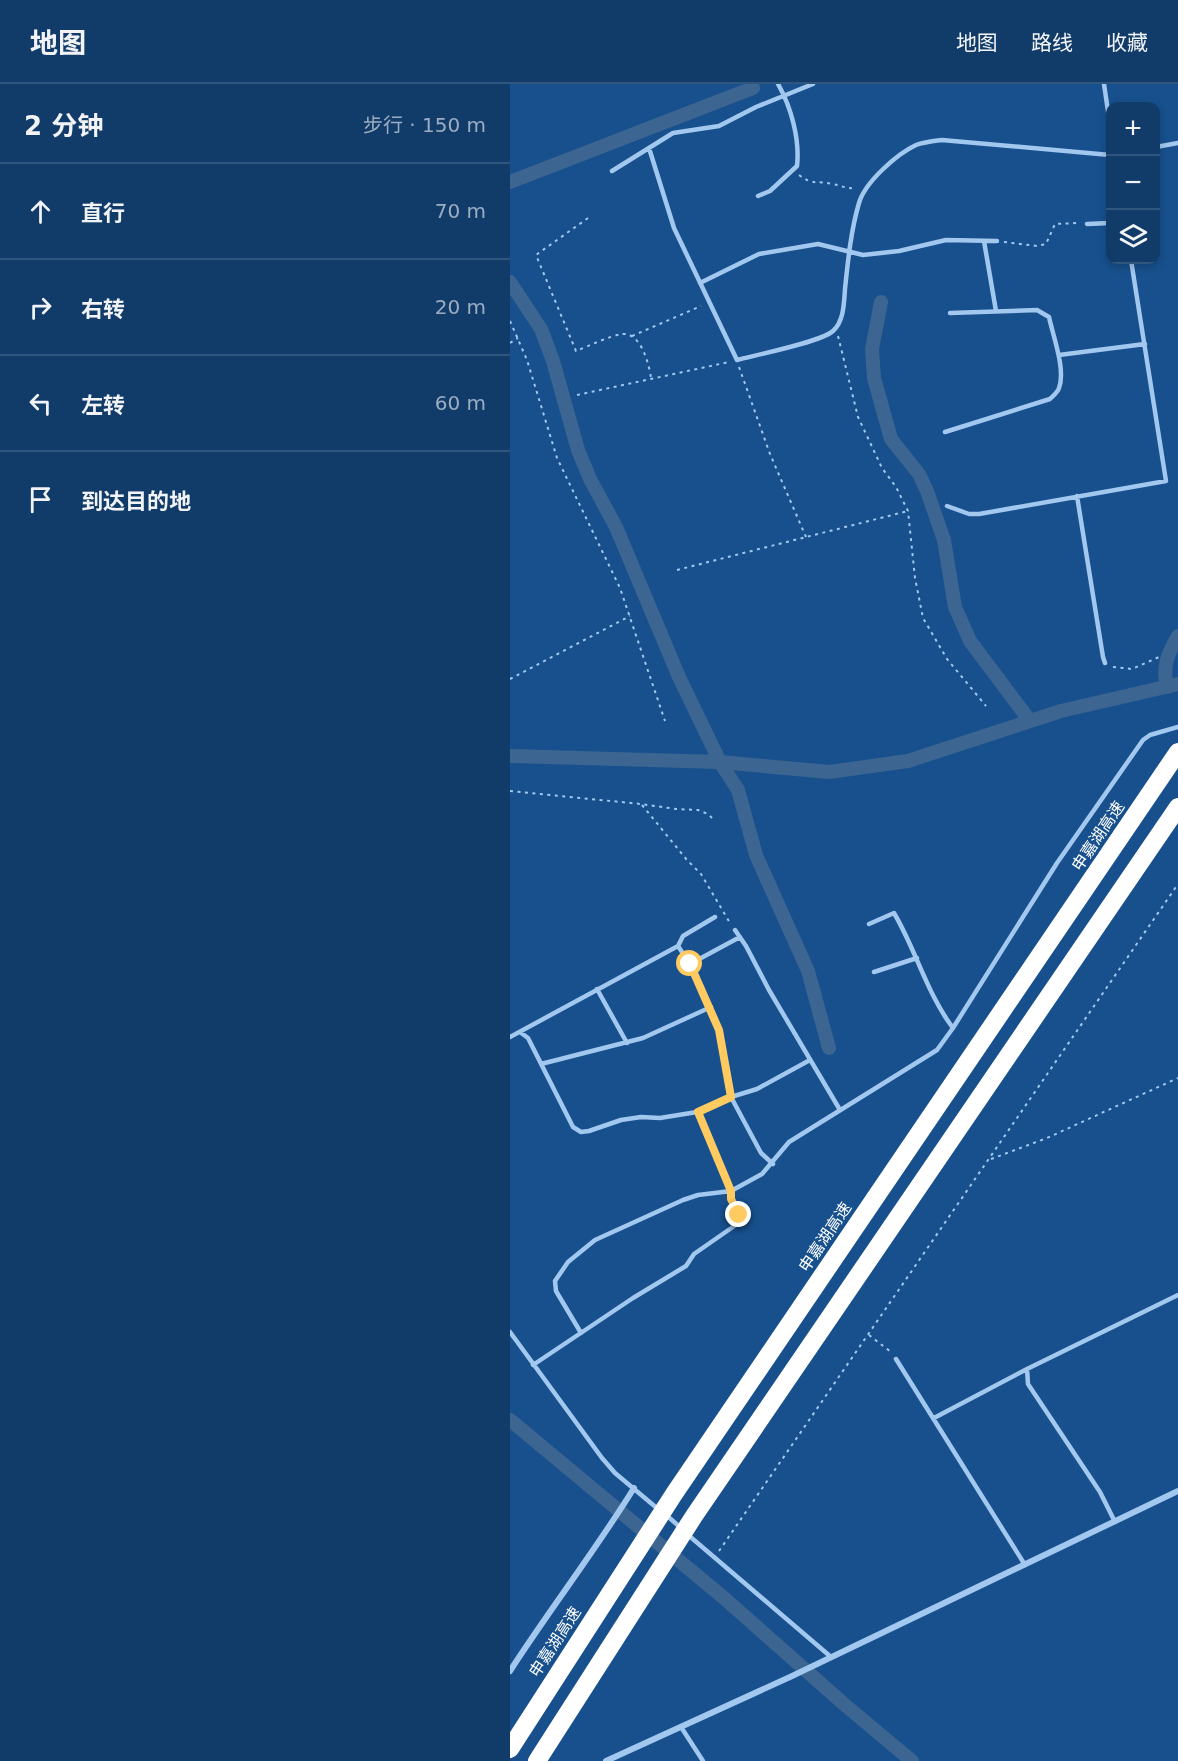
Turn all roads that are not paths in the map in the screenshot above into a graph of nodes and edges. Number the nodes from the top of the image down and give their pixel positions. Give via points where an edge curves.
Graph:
1 (778, 84) edge
2 (813, 84) edge
3 (1104, 84) edge
4 (784, 95) junction
5 (1107, 102) edge
6 (1178, 143) edge
7 (1160, 146) edge
8 (649, 148) junction
9 (1106, 155) edge
10 (612, 171) dead end
11 (758, 196) dead end
12 (1106, 223) edge
13 (1087, 224) road end
14 (984, 241) junction
15 (997, 241) road end
16 (849, 252) junction
17 (1132, 264) edge
18 (700, 283) junction
19 (996, 311) junction
20 (950, 313) dead end
21 (1144, 344) junction
22 (1059, 355) junction
23 (945, 432) dead end
24 (1077, 496) junction
25 (947, 506) dead end
26 (1105, 663) road end
27 (1178, 727) edge
28 (1178, 752) edge
29 (1178, 807) edge
30 (715, 917) dead end
31 (869, 924) dead end
32 (735, 930) road end
33 (740, 937) junction
34 (678, 946) junction
35 (917, 958) junction
36 (690, 964) junction
37 (874, 972) dead end
38 (597, 989) junction
39 (711, 1007) junction
40 (953, 1028) junction
41 (520, 1032) junction
42 (510, 1037) edge
43 (627, 1043) junction
44 (810, 1060) junction
45 (541, 1064) junction
46 (731, 1097) junction
47 (840, 1110) junction
48 (773, 1164) junction
49 (731, 1191) junction
50 (1178, 1295) edge
51 (510, 1332) edge
52 (581, 1333) junction
53 (896, 1359) road end
54 (533, 1365) junction
55 (1027, 1369) junction
56 (934, 1418) junction
57 (634, 1488) junction
58 (1178, 1491) edge
59 (1115, 1522) junction
60 (1025, 1565) junction
61 (831, 1657) junction
62 (510, 1671) edge
63 (681, 1727) junction
64 (510, 1749) edge
65 (537, 1761) edge
66 (606, 1761) edge
67 (703, 1761) edge

1 - 4 lane
2 - 4 lane
3 - 5 lane
4 - 8 lane via 719,126 673,133
4 - 11 lane via 799,151 797,166
6 - 7 lane
8 - 10 lane
8 - 18 lane via 674,228
9 - 16 lane via 942,140 918,144 872,180 859,201
12 - 13 lane
14 - 15 lane
14 - 16 lane via 946,240 863,255
14 - 19 lane
16 - 18 lane via 818,244 759,254
16 - 18 lane via 844,304 840,322 832,333 737,360
17 - 21 lane
19 - 20 lane
19 - 22 lane via 1037,310 1049,317
21 - 22 lane
21 - 24 lane via 1166,481
22 - 23 lane via 1059,389 1050,399
24 - 25 lane via 979,514
24 - 26 lane
27 - 40 lane via 1143,740 1058,863
28 - 64 highway, 申嘉湖高速 via 674,1494
29 - 65 highway via 694,1516
30 - 34 lane via 683,936
31 - 35 lane via 894,913
32 - 33 lane
33 - 36 lane
33 - 44 lane
34 - 36 lane
34 - 38 lane
35 - 37 lane
35 - 40 lane via 933,996
36 - 39 lane
38 - 41 lane
38 - 43 lane
39 - 43 lane
39 - 46 lane
40 - 47 lane via 943,1044 925,1059
41 - 42 lane
41 - 45 lane via 528,1038
43 - 45 lane
44 - 46 lane via 758,1089
44 - 47 lane
45 - 46 lane via 573,1127 581,1132 621,1120 698,1112
46 - 48 lane via 761,1153
47 - 48 lane via 789,1142
48 - 49 lane
49 - 52 lane via 740,1222 694,1254 686,1266
49 - 52 lane via 683,1200 595,1240 568,1262 555,1281 556,1292
50 - 55 lane
51 - 54 lane
52 - 54 lane
53 - 56 lane
54 - 57 lane via 602,1458
55 - 56 lane
55 - 59 lane via 1028,1384 1100,1492
56 - 60 lane
57 - 61 lane
57 - 62 street
58 - 59 street
59 - 60 street
60 - 61 street
61 - 63 street
63 - 66 street
63 - 67 lane

